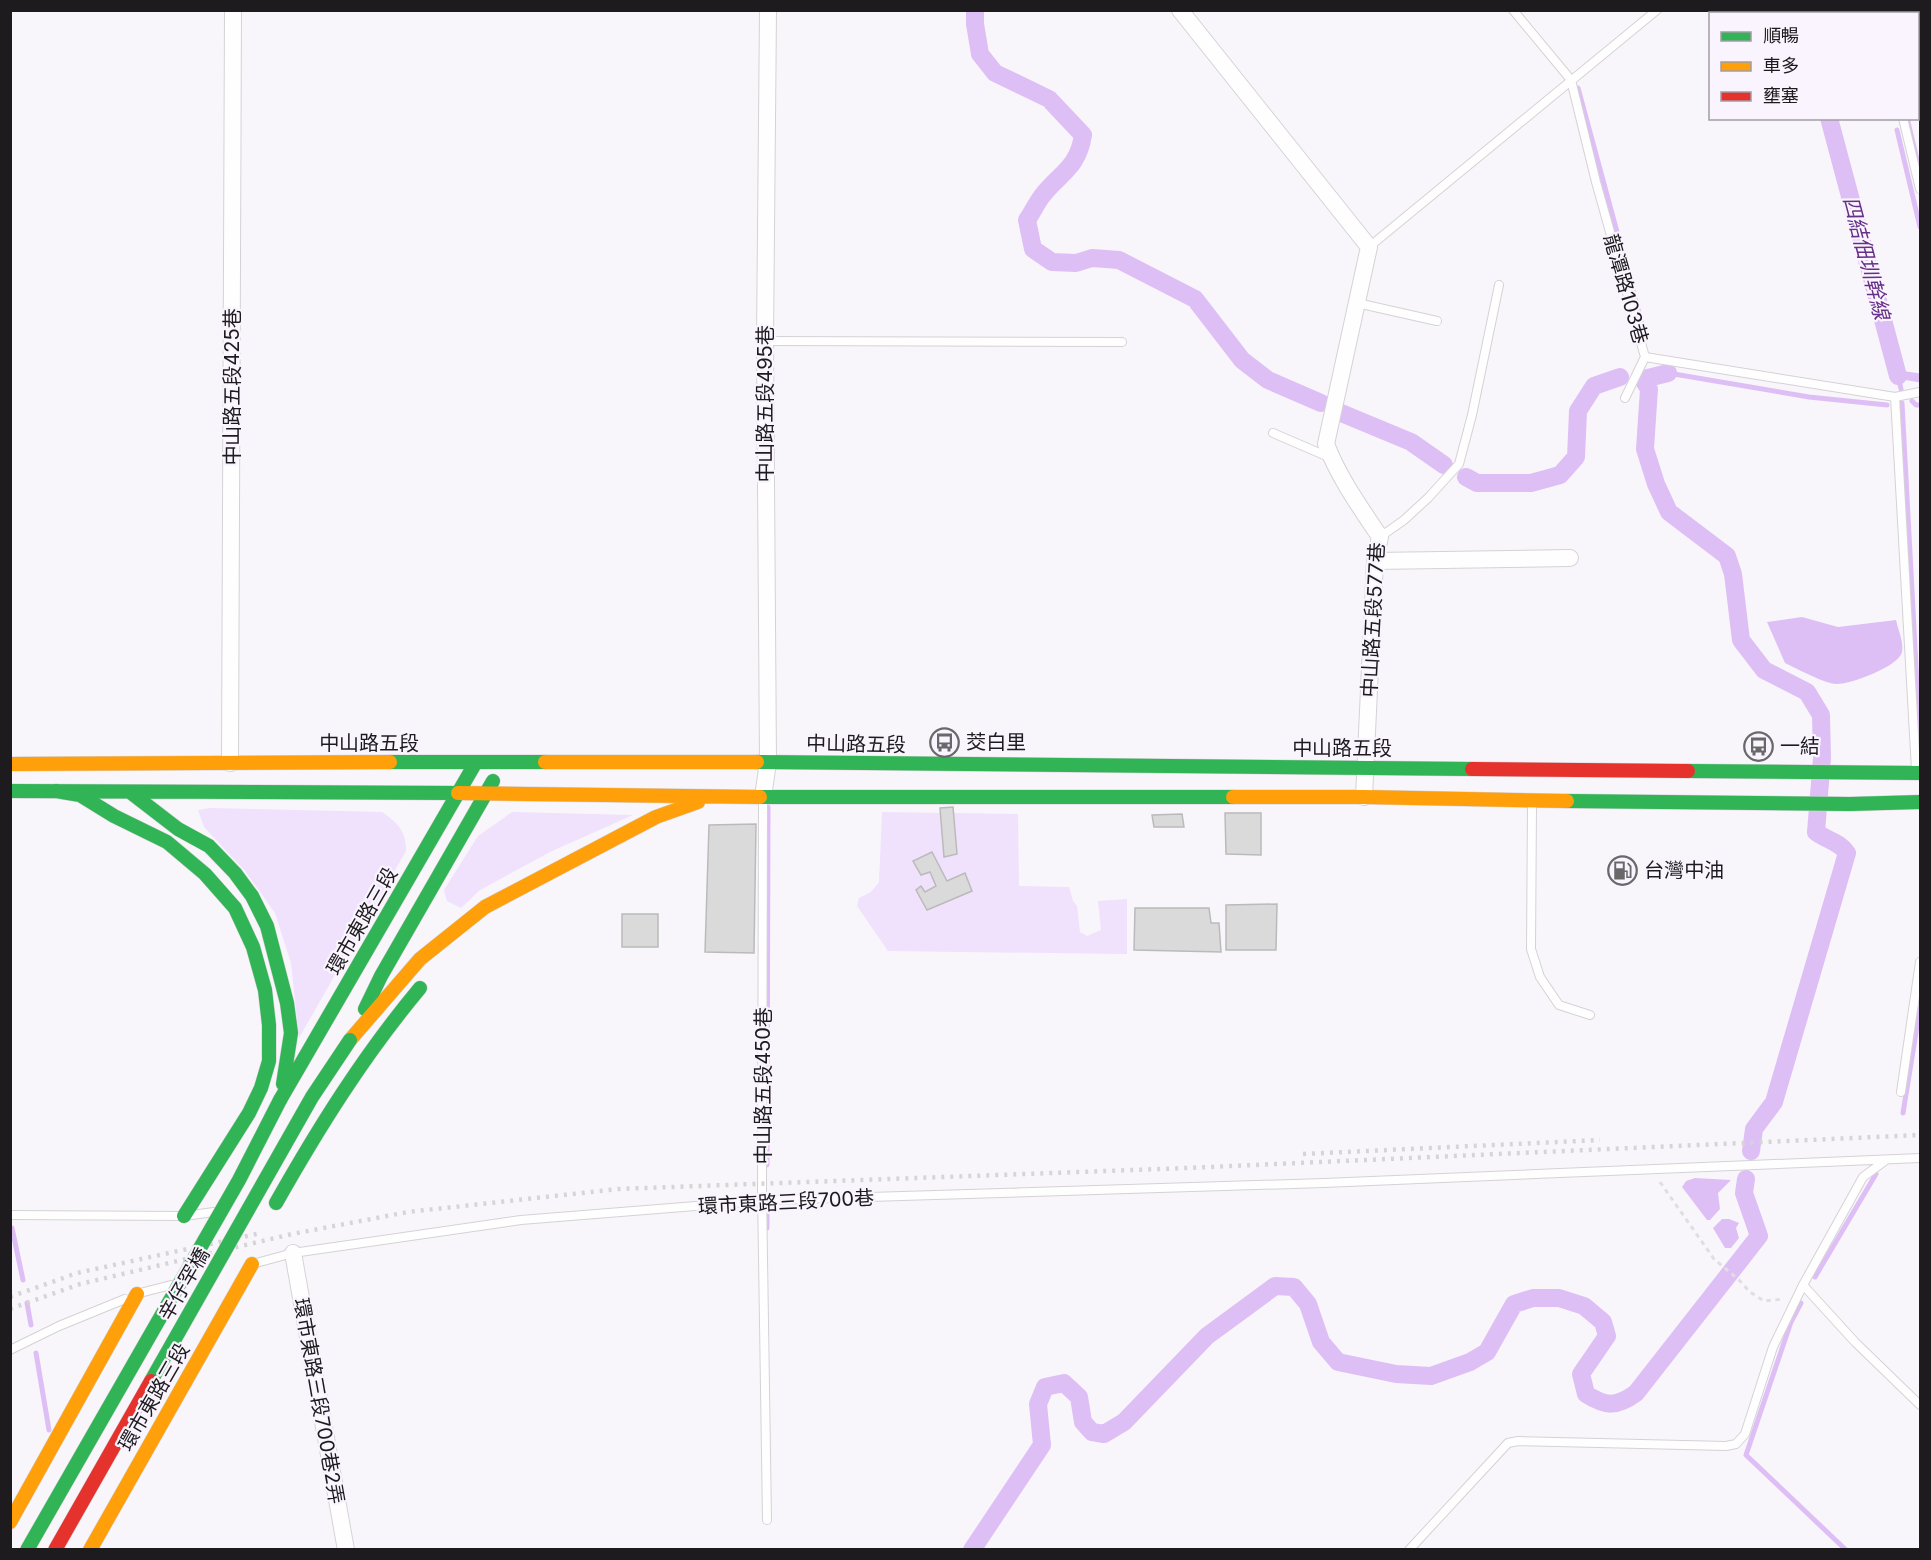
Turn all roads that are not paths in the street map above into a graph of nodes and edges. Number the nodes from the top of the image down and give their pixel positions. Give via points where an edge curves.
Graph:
1 (233, 10) edge
2 (768, 10) edge
3 (1180, 10) edge
4 (1513, 10) edge
5 (1657, 10) edge
6 (1571, 80) junction
7 (1903, 120) edge
8 (1920, 189) edge
9 (1369, 247) junction
10 (1499, 285) dead end
11 (1357, 303) junction
12 (1437, 321) dead end
13 (765, 341) junction
14 (1122, 342) dead end
15 (1645, 357) junction
16 (1920, 392) edge
17 (1895, 397) junction
18 (1625, 398) dead end
19 (1273, 433) dead end
20 (1331, 458) junction
21 (1380, 537) junction
22 (1570, 558) dead end
23 (1375, 561) junction
24 (476, 762) junction
25 (504, 762) junction
26 (768, 762) junction
27 (10, 764) edge
28 (230, 764) junction
29 (1366, 768) junction
30 (1918, 772) edge
31 (10, 791) edge
32 (56, 791) junction
33 (130, 792) junction
34 (458, 793) junction
35 (485, 795) junction
36 (715, 796) junction
37 (763, 797) junction
38 (1364, 797) junction
39 (1532, 801) junction
40 (1920, 802) edge
41 (538, 880) junction
42 (447, 956) dead end
43 (1920, 962) edge
44 (432, 974) dead end
45 (1590, 1015) dead end
46 (350, 1040) junction
47 (1901, 1092) dead end
48 (280, 1100) junction
49 (1920, 1158) edge
50 (1886, 1159) junction
51 (763, 1201) junction
52 (276, 1203) joint
53 (242, 1208) dead end
54 (230, 1210) dead end
55 (10, 1215) edge
56 (184, 1216) junction
57 (293, 1253) junction
58 (247, 1265) joint
59 (230, 1270) dead end
60 (1803, 1285) junction
61 (137, 1294) junction
62 (10, 1350) edge
63 (1920, 1405) edge
64 (767, 1520) dead end
65 (10, 1522) edge
66 (27, 1550) edge
67 (55, 1550) edge
68 (90, 1550) edge
69 (346, 1550) edge
70 (1409, 1550) edge

1 - 28 street, 中山路五段425巷
2 - 13 street, 中山路五段495巷
3 - 9 street
4 - 6 lane, 龍潭路103巷
5 - 6 lane
6 - 9 lane
6 - 15 lane, 龍潭路103巷
7 - 8 lane
9 - 11 street, 中山路五段577巷
10 - 21 lane via 1459,464 1428,498
11 - 12 lane
11 - 20 street, 中山路五段577巷 via 1326,444
13 - 14 lane
13 - 26 street, 中山路五段495巷
15 - 17 lane, 龍潭路103巷
15 - 18 lane
16 - 17 lane
17 - 30 lane
19 - 20 lane
20 - 21 street, 中山路五段577巷
21 - 23 street, 中山路五段577巷
22 - 23 street
23 - 29 street, 中山路五段577巷
24 - 25 main road, 中山路五段
24 - 28 main road, 中山路五段
24 - 34 main road, 環市東路三段
25 - 26 main road, 中山路五段
25 - 35 main road
26 - 29 main road, 中山路五段
26 - 37 street, 中山路五段495巷
27 - 28 main road, 中山路五段
29 - 30 main road, 中山路五段
29 - 38 street, 中山路五段577巷
31 - 32 main road
32 - 33 main road
32 - 56 main road via 80,795 167,842 205,874 235,908 253,947 265,990 269,1061 249,1113
33 - 34 main road
33 - 48 main road via 178,829 210,846 252,896 267,926 291,1033
34 - 35 main road
34 - 48 main road, 環市東路三段
35 - 36 main road
35 - 46 main road via 381,976
36 - 37 main road
36 - 41 main road via 656,817
37 - 38 main road
37 - 51 lane, 中山路五段450巷
38 - 39 main road
39 - 40 main road
39 - 45 lane via 1531,949 1540,977 1559,1005
41 - 42 main road
41 - 46 main road via 485,907 420,958
43 - 47 lane
44 - 52 main road via 348,1083
46 - 67 main road, 辛仔罕橋, bridge via 312,1097
48 - 66 main road, 辛仔罕橋, bridge via 239,1180
49 - 50 lane, 環市東路三段700巷
50 - 51 lane, 環市東路三段700巷
50 - 60 lane via 1863,1177
51 - 57 lane, 環市東路三段700巷 via 521,1220
51 - 64 lane, 中山路五段450巷
52 - 53 lane
54 - 56 lane
55 - 56 lane
57 - 58 lane, 環市東路三段700巷
57 - 69 street, 環市東路三段700巷2弄
58 - 68 main road, 環市東路三段
59 - 61 lane
60 - 63 lane
60 - 70 lane via 1773,1347 1745,1434 1736,1444 1508,1443
61 - 62 lane
61 - 65 main road

